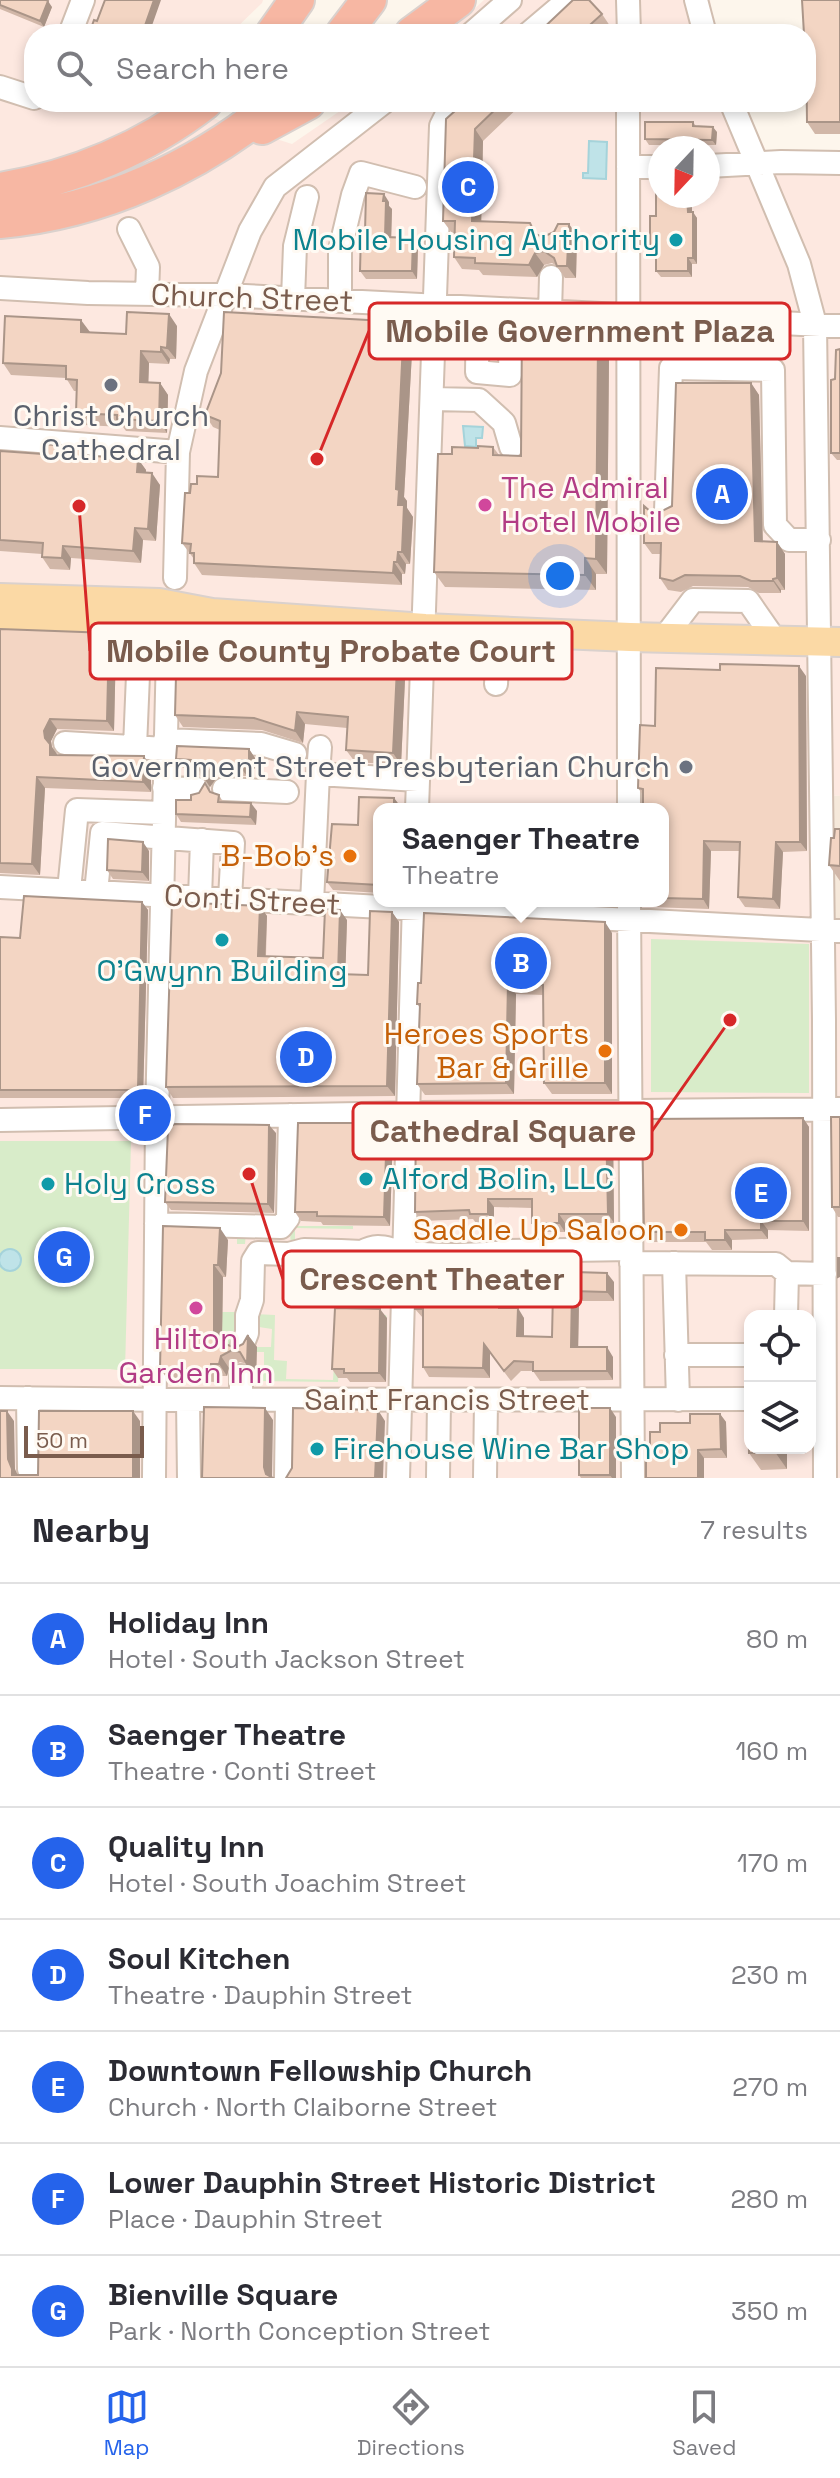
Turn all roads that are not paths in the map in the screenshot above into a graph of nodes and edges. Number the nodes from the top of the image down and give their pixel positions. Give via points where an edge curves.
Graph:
1 (83, 0) edge
2 (297, 0) edge
3 (369, 0) edge
4 (510, 0) edge
5 (568, 0) edge
6 (628, 0) edge
7 (696, 0) edge
8 (454, 4) edge
9 (74, 24) edge
10 (280, 24) edge
11 (351, 24) edge
12 (426, 24) edge
13 (482, 24) edge
14 (540, 24) edge
15 (629, 24) edge
16 (702, 24) edge
17 (0, 87) edge
18 (24, 95) edge
19 (190, 112) edge
20 (264, 112) edge
21 (291, 112) edge
22 (371, 112) edge
23 (448, 112) edge
24 (628, 112) edge
25 (735, 112) edge
26 (207, 152) junction
27 (840, 163) edge
28 (758, 164) junction
29 (720, 166) edge
30 (628, 167) junction
31 (648, 167) edge
32 (415, 187) dead end
33 (0, 190) edge
34 (307, 197) dead end
35 (0, 221) edge
36 (129, 229) dead end
37 (551, 277) dead end
38 (0, 288) edge
39 (147, 294) junction
40 (224, 295) junction
41 (293, 299) junction
42 (340, 301) junction
43 (435, 306) junction
44 (478, 308) junction
45 (511, 310) junction
46 (550, 312) junction
47 (627, 315) junction
48 (815, 324) junction
49 (840, 326) edge
50 (432, 399) junction
51 (0, 438) edge
52 (511, 447) dead end
53 (178, 452) junction
54 (629, 468) junction
55 (667, 470) junction
56 (666, 511) edge
57 (819, 540) junction
58 (0, 587) edge
59 (0, 598) edge
60 (170, 604) junction
61 (0, 606) edge
62 (0, 618) edge
63 (425, 628) junction
64 (499, 631) junction
65 (630, 637) junction
66 (664, 638) junction
67 (775, 640) junction
68 (830, 641) edge
69 (139, 651) dead end
70 (138, 676) junction
71 (166, 677) junction
72 (496, 684) dead end
73 (65, 743) dead end
74 (165, 745) junction
75 (135, 747) junction
76 (320, 747) dead end
77 (295, 754) dead end
78 (318, 774) junction
79 (418, 780) junction
80 (164, 788) junction
81 (197, 789) edge
82 (224, 789) dead end
83 (831, 791) edge
84 (287, 792) dead end
85 (417, 803) edge
86 (629, 803) edge
87 (163, 813) junction
88 (831, 823) edge
89 (163, 837) junction
90 (202, 840) junction
91 (0, 887) edge
92 (69, 890) junction
93 (96, 892) junction
94 (164, 896) junction
95 (200, 898) junction
96 (230, 899) junction
97 (312, 903) junction
98 (373, 904) edge
99 (414, 907) edge
100 (524, 907) edge
101 (629, 910) edge
102 (832, 931) edge
103 (832, 1110) edge
104 (630, 1111) junction
105 (410, 1113) junction
106 (290, 1115) junction
107 (157, 1117) junction
108 (0, 1120) edge
109 (156, 1224) junction
110 (404, 1252) junction
111 (631, 1256) junction
112 (674, 1263) junction
113 (787, 1273) junction
114 (825, 1274) junction
115 (786, 1310) edge
116 (242, 1346) edge
117 (676, 1355) junction
118 (744, 1355) edge
119 (241, 1376) edge
120 (0, 1398) edge
121 (28, 1398) junction
122 (744, 1399) edge
123 (825, 1399) edge
124 (154, 1400) junction
125 (188, 1400) junction
126 (241, 1400) junction
127 (287, 1400) junction
128 (400, 1400) junction
129 (439, 1400) junction
130 (486, 1400) junction
131 (633, 1400) junction
132 (678, 1400) junction
133 (29, 1469) dead end
134 (154, 1478) edge
135 (189, 1478) edge
136 (286, 1478) edge
137 (398, 1478) edge
138 (438, 1478) edge
139 (485, 1478) edge
140 (633, 1478) edge
141 (825, 1478) edge

1 - 9 street
2 - 10 highway
3 - 11 highway
4 - 13 street
5 - 14 street
6 - 15 street
7 - 16 street
8 - 12 highway
17 - 18 street
19 - 33 highway via 103,161
20 - 26 highway
21 - 26 highway
22 - 40 street via 275,187 245,223
23 - 43 street via 441,126
24 - 30 street
25 - 28 street
26 - 35 highway via 103,199
27 - 28 street
28 - 29 street
28 - 48 street via 799,264
30 - 31 street
30 - 47 street
32 - 42 street via 361,173 340,250
34 - 41 street via 295,246
36 - 39 street via 148,267
37 - 46 street
38 - 39 street, Church Street
39 - 40 street, Church Street
40 - 41 street, Church Street
40 - 53 street via 196,371
41 - 42 street, Church Street
42 - 43 street, Church Street
43 - 44 street, Church Street
43 - 50 street
44 - 45 street, Church Street
44 - 45 street via 477,372 510,375
45 - 46 street, Church Street
46 - 47 street, Church Street
47 - 48 street, Church Street
47 - 54 street
48 - 49 street, Church Street
48 - 57 street
50 - 52 street via 479,400 504,423
50 - 63 street
51 - 53 street
53 - 60 street
54 - 55 street
54 - 65 street
55 - 56 street
55 - 57 street via 671,368 773,370 775,525 789,540
57 - 68 street
58 - 60 main road via 154,595
59 - 60 main road
60 - 61 main road
60 - 62 main road via 151,625
60 - 63 main road via 203,613
60 - 71 street
63 - 64 main road
63 - 79 street
64 - 65 main road
64 - 72 street
65 - 66 main road
65 - 86 street
66 - 67 main road
66 - 67 street via 693,600 748,601
67 - 68 main road
68 - 83 street
69 - 70 street
70 - 71 street
70 - 75 street
71 - 74 street
73 - 75 street
74 - 75 street
74 - 77 street via 261,744
74 - 80 street
76 - 78 street
78 - 79 street
78 - 97 street
79 - 85 street
80 - 81 street
80 - 87 street
82 - 84 street
83 - 88 street
87 - 89 street
87 - 92 street via 77,810
88 - 102 street
89 - 90 street
89 - 93 street via 102,833
89 - 94 street
90 - 95 street
90 - 96 street via 233,843
91 - 92 street, Conti Street
92 - 93 street, Conti Street
93 - 94 street, Conti Street
94 - 95 street, Conti Street
94 - 107 street
95 - 96 street, Conti Street
96 - 97 street, Conti Street
97 - 98 street, Conti Street
99 - 105 street
100 - 101 street, Conti Street
101 - 102 street, Conti Street
101 - 104 street
102 - 103 street
103 - 104 street
103 - 114 street
104 - 105 street
104 - 111 street
105 - 106 street
105 - 110 street
106 - 107 street
106 - 109 street via 288,1218 281,1227
107 - 108 street
107 - 109 street
109 - 124 street
110 - 111 street
110 - 116 street via 386,1257 304,1250 258,1253
110 - 128 street via 394,1334
111 - 112 street
111 - 131 street
112 - 113 street via 776,1264
112 - 117 street
113 - 114 street
113 - 115 street
114 - 123 street
117 - 118 street
117 - 132 street
119 - 126 street
120 - 121 street, Saint Francis Street
121 - 124 street, Saint Francis Street
121 - 133 street
122 - 132 street, Saint Francis Street
123 - 141 street
124 - 125 street, Saint Francis Street
124 - 134 street
125 - 126 street, Saint Francis Street
125 - 135 street
126 - 127 street, Saint Francis Street
127 - 128 street, Saint Francis Street via 344,1389
127 - 136 street
128 - 129 street, Saint Francis Street
128 - 137 street
129 - 130 street, Saint Francis Street
129 - 138 street
130 - 131 street, Saint Francis Street
130 - 139 street
131 - 132 street, Saint Francis Street
131 - 140 street

